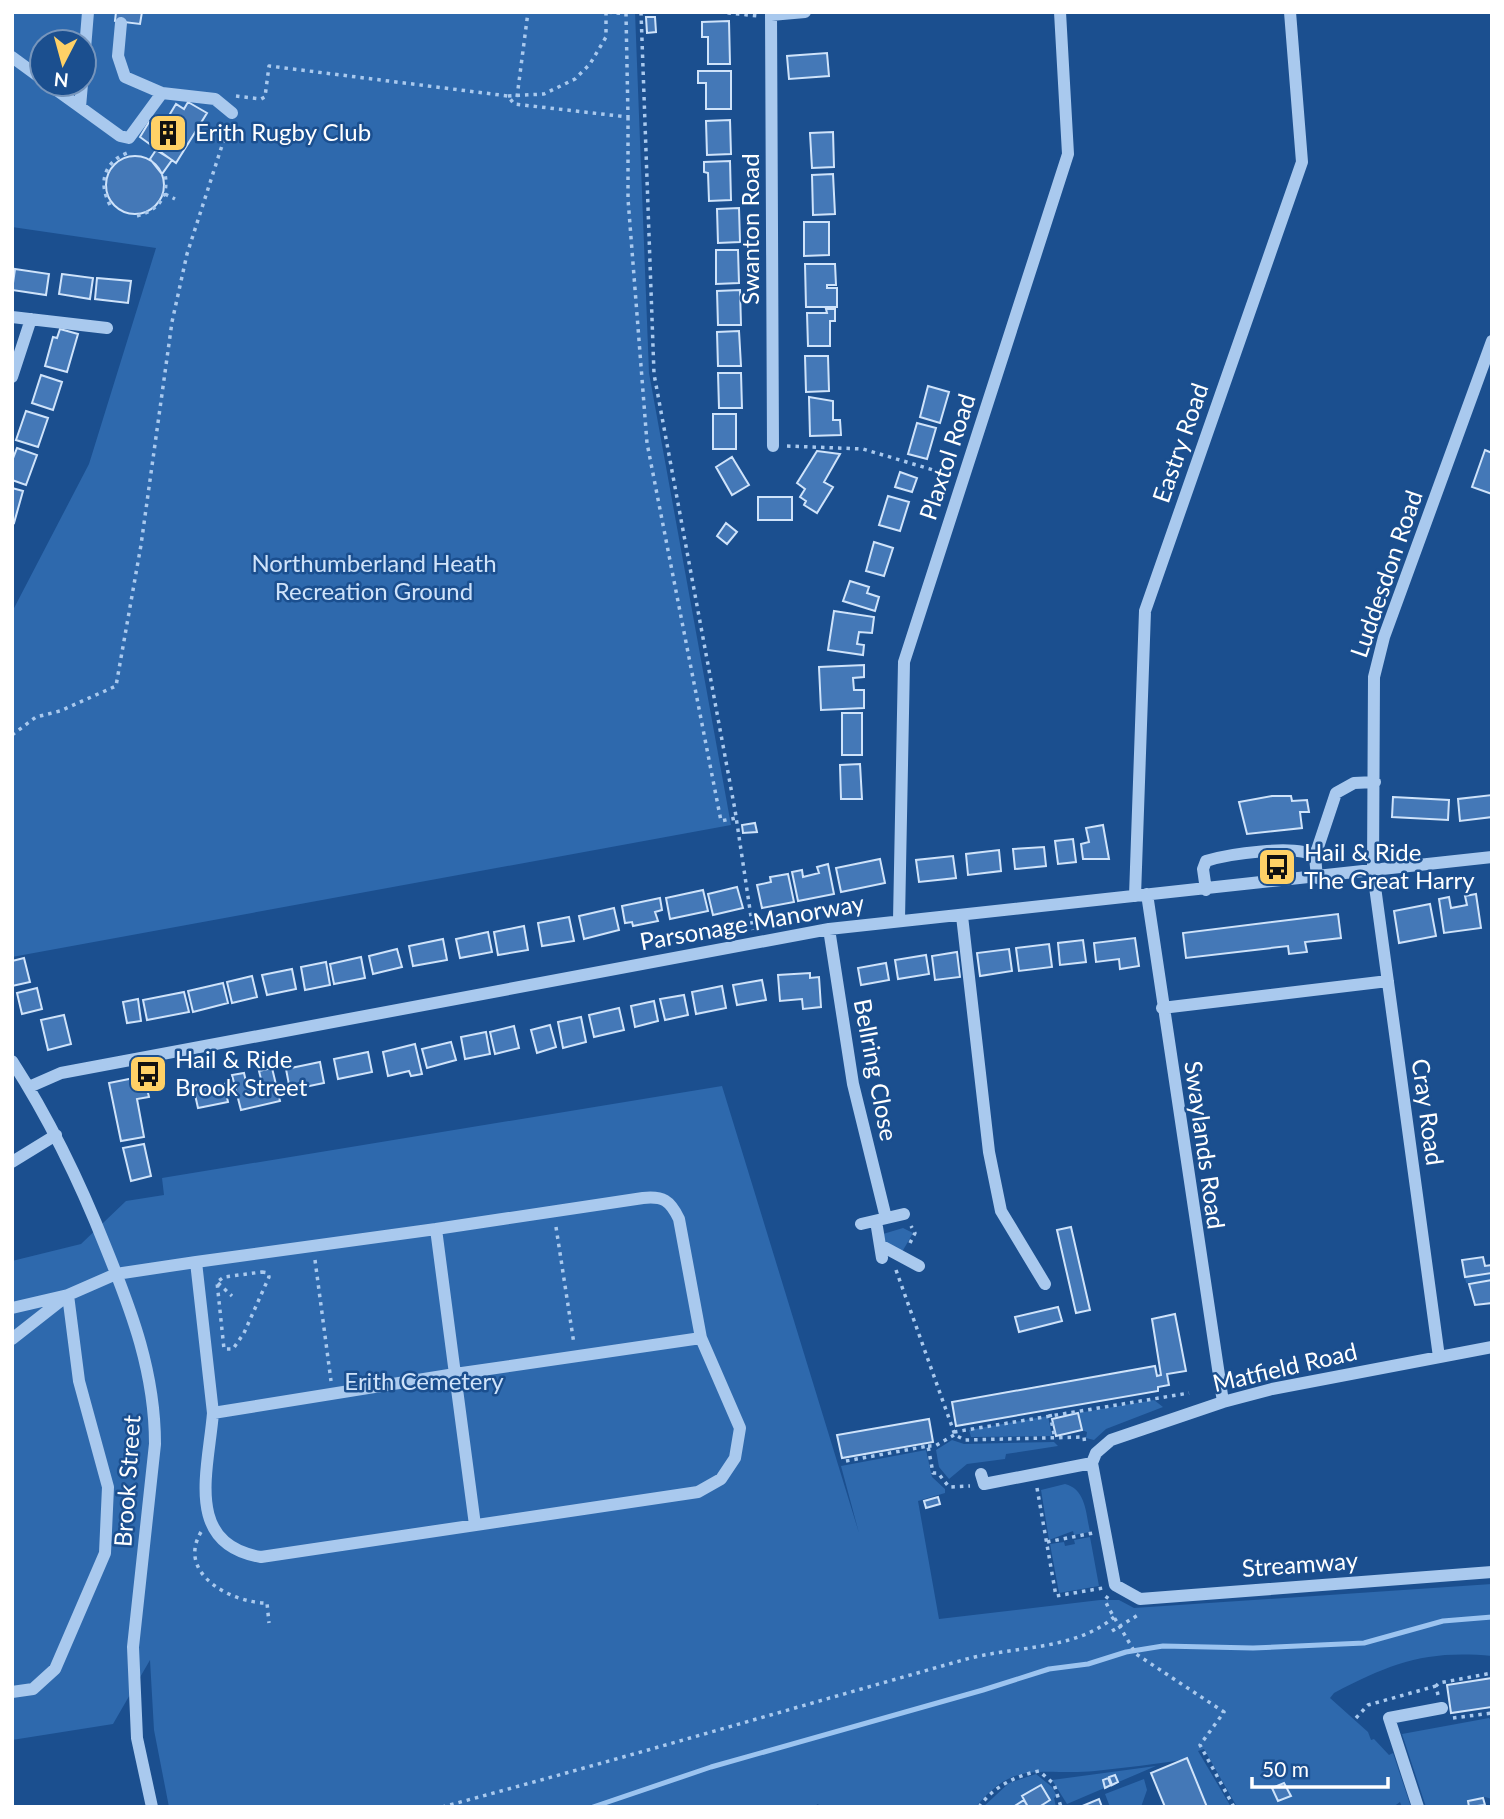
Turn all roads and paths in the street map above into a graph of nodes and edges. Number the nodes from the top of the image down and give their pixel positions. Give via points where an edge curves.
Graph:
1 (528, 12) edge
2 (607, 12) edge
3 (641, 12) edge
4 (719, 12) edge
5 (805, 12) edge
6 (1060, 12) edge
7 (1290, 12) edge
8 (771, 14) edge
9 (121, 23) dead end
10 (12, 57) edge
11 (28, 69) edge
12 (162, 93) junction
13 (237, 96) junction
14 (508, 96) junction
15 (517, 97) junction
16 (67, 98) edge
17 (81, 98) edge
18 (209, 99) junction
19 (80, 107) junction
20 (232, 113) junction
21 (628, 117) junction
22 (129, 138) junction
23 (165, 174) dead end
24 (165, 194) junction
25 (175, 200) dead end
26 (110, 205) dead end
27 (137, 216) dead end
28 (12, 317) edge
29 (31, 319) junction
30 (107, 328) dead end
31 (1492, 341) edge
32 (12, 377) edge
33 (773, 446) joint
34 (962, 478) junction
35 (12, 735) edge
36 (1375, 782) junction
37 (736, 818) junction
38 (1315, 856) junction
39 (1492, 857) edge
40 (1373, 872) junction
41 (1317, 878) junction
42 (1206, 890) junction
43 (1141, 895) junction
44 (962, 916) junction
45 (899, 920) junction
46 (828, 929) junction
47 (755, 943) junction
48 (1388, 981) junction
49 (1163, 1009) junction
50 (12, 1061) edge
51 (29, 1087) junction
52 (56, 1135) junction
53 (12, 1162) edge
54 (554, 1211) junction
55 (904, 1214) dead end
56 (881, 1219) junction
57 (861, 1224) dead end
58 (436, 1228) junction
59 (313, 1246) junction
60 (881, 1252) junction
61 (196, 1262) junction
62 (919, 1266) dead end
63 (116, 1274) junction
64 (218, 1282) joint
65 (1045, 1284) dead end
66 (68, 1295) junction
67 (12, 1308) edge
68 (701, 1338) junction
69 (12, 1339) edge
70 (1492, 1347) edge
71 (576, 1356) junction
72 (1439, 1357) junction
73 (455, 1374) junction
74 (1189, 1393) dead end
75 (333, 1394) junction
76 (1223, 1402) junction
77 (213, 1413) junction
78 (1049, 1414) junction
79 (954, 1433) junction
80 (1055, 1439) junction
81 (928, 1446) junction
82 (1094, 1458) junction
83 (846, 1461) dead end
84 (1035, 1474) junction
85 (983, 1479) joint
86 (208, 1520) junction
87 (475, 1525) junction
88 (1105, 1531) junction
89 (1047, 1542) junction
90 (1492, 1572) edge
91 (1115, 1586) junction
92 (1114, 1617) junction
93 (269, 1623) dead end
94 (1120, 1627) junction
95 (1112, 1631) dead end
96 (1492, 1673) edge
97 (1436, 1686) junction
98 (12, 1692) edge
99 (1441, 1708) junction
100 (1492, 1713) edge
101 (1356, 1718) dead end
102 (152, 1807) edge
103 (443, 1807) edge
104 (979, 1807) edge
105 (1061, 1807) edge
106 (1234, 1807) edge
107 (1418, 1807) edge

1 - 15 path
2 - 15 path via 606,37 575,79 544,94
2 - 21 path via 626,15
3 - 37 path via 654,374
4 - 8 path
5 - 8 street
6 - 34 street, Plaxtol Road via 1068,154
7 - 43 street, Eastry Road via 1301,162 1145,611
8 - 33 street, Swanton Road
9 - 12 street via 118,56 125,77
10 - 11 street
12 - 18 street
12 - 22 street
13 - 14 path via 265,97 269,66
13 - 18 path via 217,93
13 - 20 path
14 - 15 path
14 - 21 path via 514,104
16 - 19 street
17 - 19 street
18 - 20 street
19 - 22 street
20 - 35 path via 187,254 172,321 116,686 36,717
21 - 37 path via 629,226 647,443 721,821
22 - 26 path via 128,153 105,172 103,183
23 - 24 path
24 - 25 path
24 - 27 path via 157,206
28 - 29 street
29 - 30 street
29 - 32 street
31 - 36 street, Luddesdon Road via 1381,650 1374,677
33 - 34 path via 863,449
34 - 45 street, Plaxtol Road via 904,662
36 - 38 street via 1354,783 1336,793
36 - 40 street, Luddesdon Road
37 - 47 path
38 - 41 street
38 - 42 street via 1307,851 1255,853 1206,861
39 - 40 street, Parsonage Manorway
40 - 41 street, Parsonage Manorway
40 - 48 street, Cray Road
41 - 42 street, Parsonage Manorway
42 - 43 street, Parsonage Manorway
43 - 44 street, Parsonage Manorway
43 - 49 street, Swaylands Road
44 - 45 street, Parsonage Manorway
44 - 65 street via 984,1115 1001,1210
45 - 46 street, Parsonage Manorway
46 - 47 street, Parsonage Manorway
46 - 56 street, Bellring Close
47 - 51 street, Parsonage Manorway via 61,1073
48 - 49 street
48 - 72 street, Cray Road
49 - 76 street, Swaylands Road
50 - 51 street, Brook Street
51 - 52 street, Brook Street
52 - 53 street
52 - 63 street, Brook Street
54 - 58 street
54 - 68 street via 660,1196 673,1205
54 - 71 path
55 - 56 street
56 - 57 street
56 - 60 street, Bellring Close
58 - 59 street
58 - 73 street
59 - 61 street
59 - 75 path
60 - 62 street
60 - 79 path via 895,1270
61 - 63 street
61 - 77 street
63 - 66 street
63 - 102 street, Brook Street via 148,1367 155,1412 149,1518 133,1647 138,1738
64 - 64 path via 224,1277 268,1273 244,1333 228,1350 222,1345
66 - 67 street
66 - 69 street
66 - 98 street via 79,1381 108,1488 105,1553 55,1669 33,1689
68 - 71 street
68 - 87 street via 740,1428 735,1458 721,1479 698,1492
70 - 72 street, Matfield Road
71 - 73 street
72 - 76 street, Matfield Road
73 - 75 street
73 - 87 street
74 - 78 path
75 - 77 street
76 - 82 street, Matfield Road via 1111,1440
77 - 86 street
78 - 79 path
78 - 80 path
79 - 80 path via 965,1440
79 - 81 path
80 - 82 path via 1083,1437 1085,1451
81 - 83 path
81 - 85 path via 933,1473 948,1487
82 - 84 street
82 - 88 street
84 - 85 street
84 - 89 path
86 - 87 street via 223,1543 238,1553 261,1557
86 - 93 path via 198,1538 198,1570 235,1599 267,1603
88 - 89 path
88 - 91 street
89 - 91 path via 1056,1596
90 - 91 street, Streamway via 1140,1599
91 - 92 path via 1105,1600
92 - 94 path
92 - 103 path via 1085,1634 964,1660
94 - 95 path
94 - 106 path via 1136,1654 1224,1712 1200,1745
96 - 97 path
97 - 99 path
97 - 101 path via 1368,1705
99 - 100 path via 1445,1719
99 - 107 street via 1389,1718
104 - 105 path via 1007,1782 1039,1772 1054,1784

